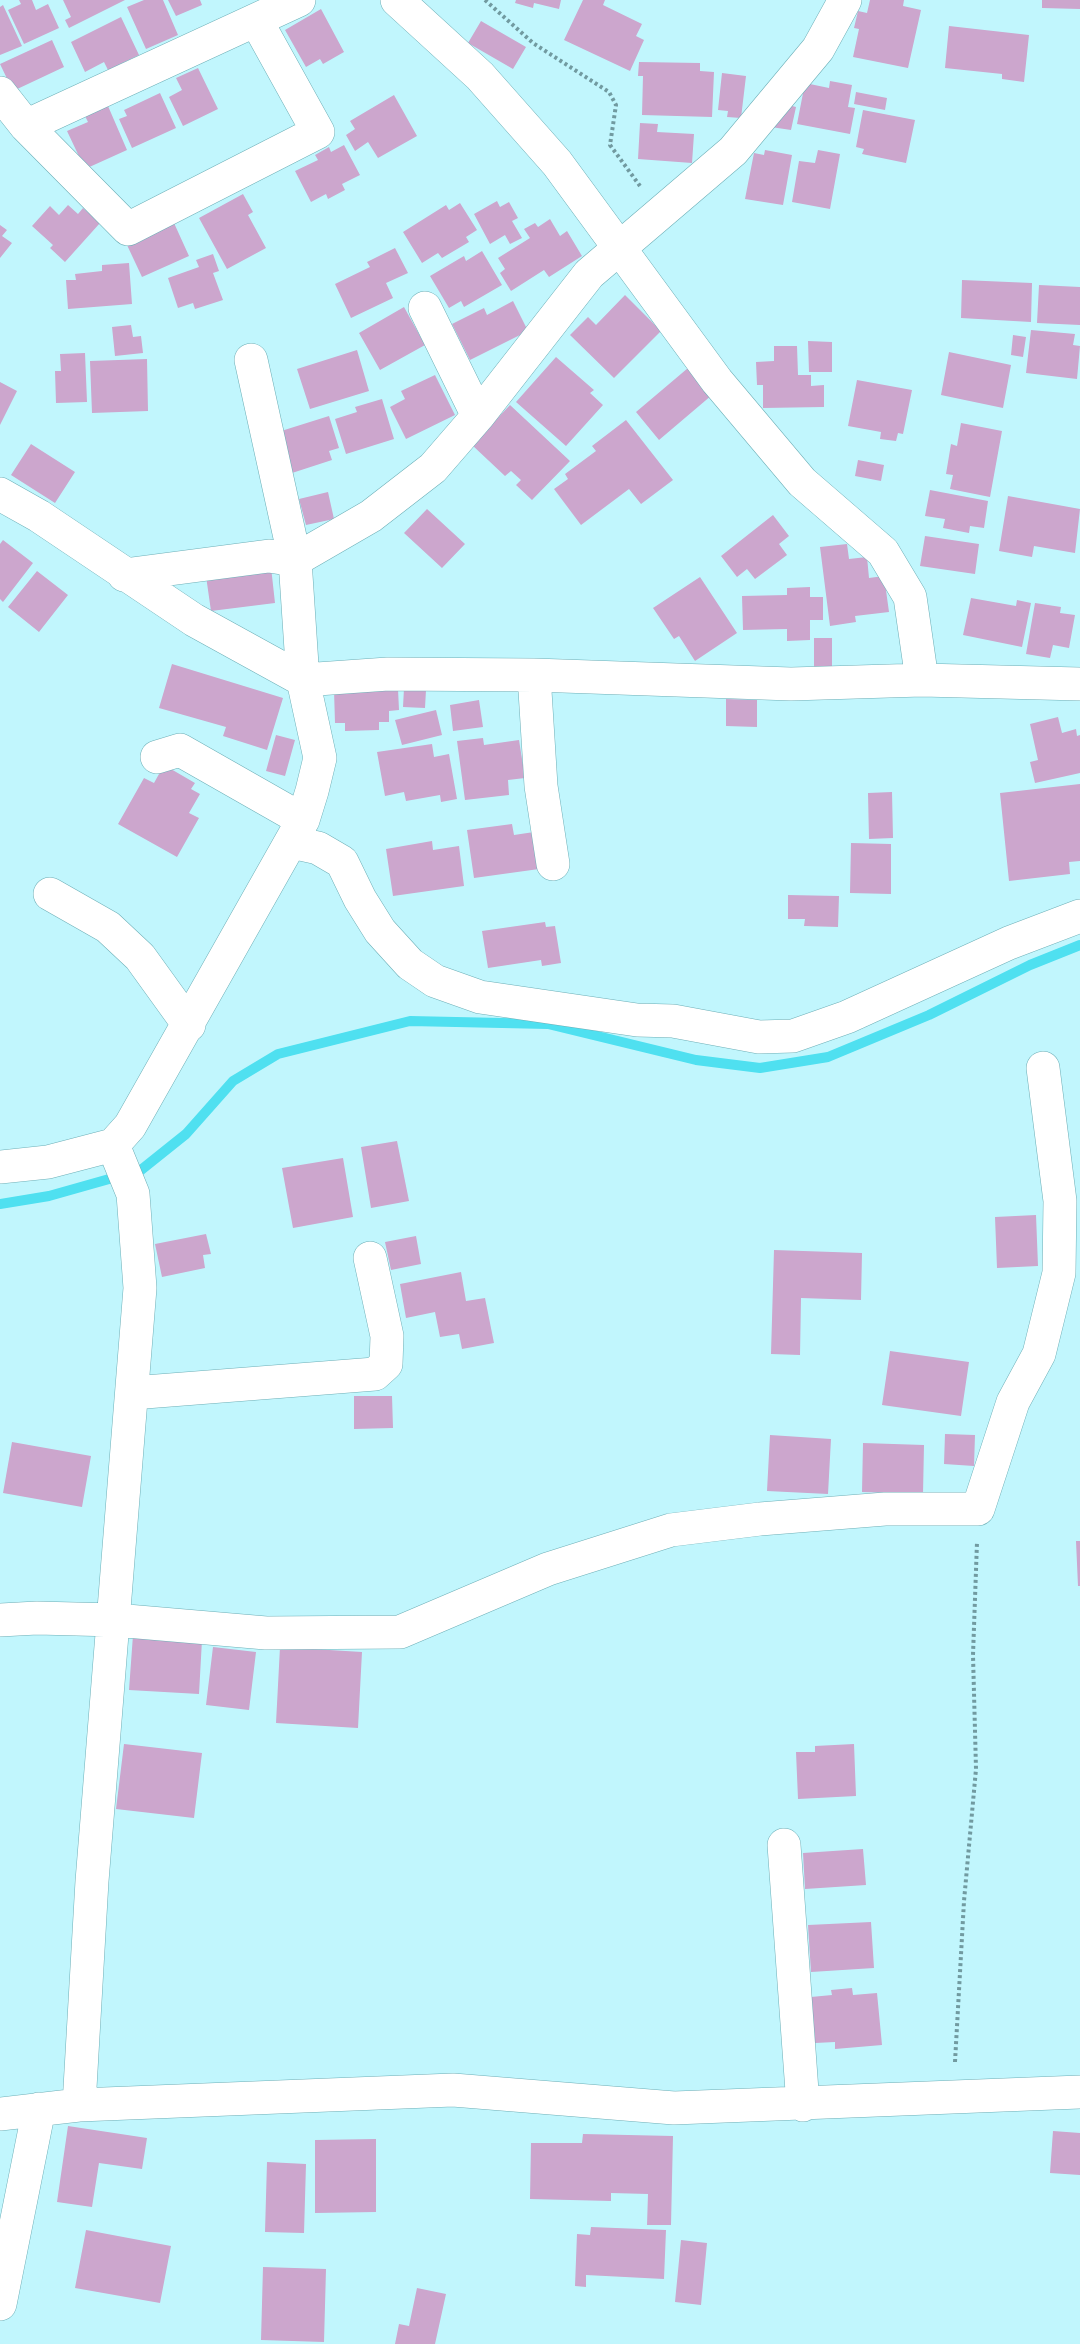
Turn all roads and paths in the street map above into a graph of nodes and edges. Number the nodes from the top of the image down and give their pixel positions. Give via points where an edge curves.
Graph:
1 (299, 0) edge
2 (397, 0) edge
3 (485, 0) edge
4 (845, 0) edge
5 (257, 22) junction
6 (0, 93) edge
7 (27, 126) junction
8 (661, 213) junction
9 (618, 249) junction
10 (425, 308) dead end
11 (251, 360) dead end
12 (478, 416) junction
13 (0, 494) edge
14 (295, 560) junction
15 (124, 575) junction
16 (534, 675) junction
17 (303, 680) junction
18 (922, 680) junction
19 (1080, 684) edge
20 (157, 757) dead end
21 (297, 831) junction
22 (553, 864) dead end
23 (50, 894) dead end
24 (1080, 916) edge
25 (189, 1025) junction
26 (1043, 1068) dead end
27 (116, 1153) junction
28 (0, 1167) edge
29 (1070, 1203) edge
30 (370, 1257) dead end
31 (132, 1393) junction
32 (978, 1509) junction
33 (0, 1620) edge
34 (115, 1620) junction
35 (784, 1845) dead end
36 (1080, 2092) edge
37 (954, 2097) junction
38 (79, 2105) junction
39 (803, 2105) junction
40 (39, 2109) junction
41 (0, 2114) edge
42 (0, 2304) edge

1 - 5 street
2 - 9 street via 480,76 557,163
3 - 8 path via 534,43 609,93 616,105 609,145
4 - 8 street via 818,49 733,151
5 - 7 street
5 - 7 street via 318,132 128,229
6 - 7 street
8 - 9 street
9 - 12 street via 590,274
9 - 18 street via 717,381 802,482 883,552 910,597
10 - 12 street
11 - 14 street
12 - 14 street via 433,468 371,516
13 - 15 street
14 - 15 street via 269,556
14 - 17 street
15 - 17 street via 194,620
16 - 17 street via 388,674
16 - 18 street via 791,684
16 - 22 street via 541,786
17 - 21 street via 320,758
18 - 19 street
20 - 21 street via 180,750
21 - 24 street via 342,862 380,931 410,964 435,981 480,997 637,1020 673,1020 759,1037 792,1036 847,1017 1009,943
21 - 25 street
23 - 25 street via 108,927 132,950
25 - 27 street
26 - 29 street
27 - 28 street
27 - 31 street via 133,1194 140,1288
29 - 32 street via 1059,1273 1039,1354 1013,1402
30 - 31 street via 387,1336 386,1364 375,1374
31 - 34 street
32 - 34 street via 885,1509 671,1530 548,1569 400,1632 266,1633
32 - 37 path via 976,1770
33 - 34 street
34 - 38 street via 92,1881
35 - 39 street
36 - 37 street
37 - 39 street
38 - 39 street via 453,2090 674,2108
38 - 40 street
40 - 41 street
40 - 42 street

